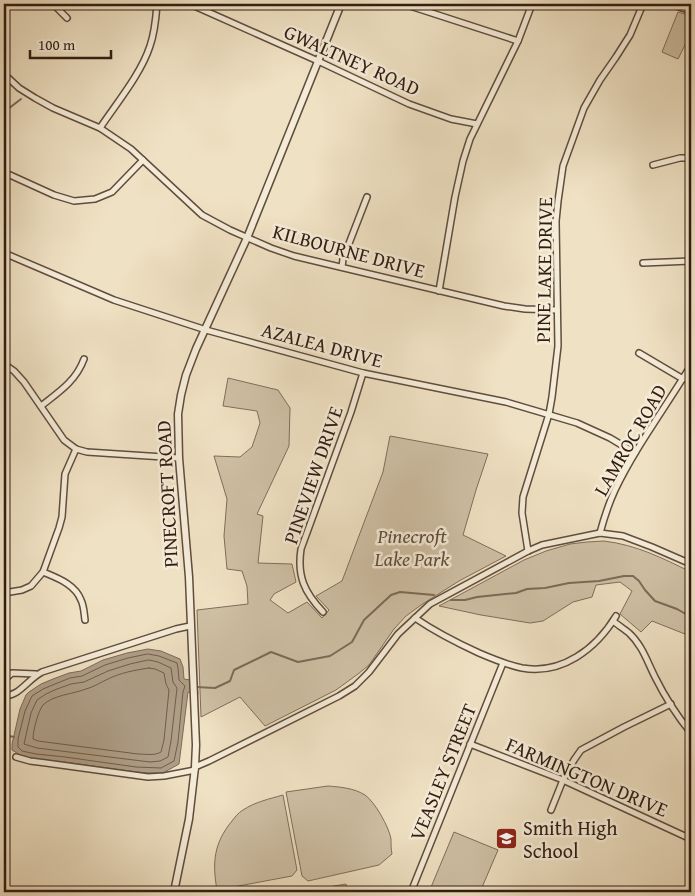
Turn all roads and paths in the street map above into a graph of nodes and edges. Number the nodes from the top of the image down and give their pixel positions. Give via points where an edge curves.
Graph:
1 (53, 4) edge
2 (157, 4) edge
3 (190, 4) edge
4 (341, 4) edge
5 (404, 4) edge
6 (532, 4) edge
7 (643, 4) edge
8 (670, 4) edge
9 (691, 11) edge
10 (67, 18) dead end
11 (518, 41) junction
12 (318, 61) junction
13 (4, 74) edge
14 (477, 124) junction
15 (100, 128) junction
16 (691, 158) edge
17 (143, 160) junction
18 (653, 165) dead end
19 (10, 175) dead end
20 (367, 197) dead end
21 (247, 238) junction
22 (4, 253) edge
23 (691, 261) edge
24 (643, 263) dead end
25 (342, 267) junction
26 (439, 291) junction
27 (557, 310) junction
28 (206, 330) junction
29 (639, 353) dead end
30 (84, 359) dead end
31 (4, 364) edge
32 (691, 365) edge
33 (363, 373) junction
34 (683, 379) junction
35 (41, 406) junction
36 (549, 414) junction
37 (76, 449) junction
38 (635, 453) junction
39 (179, 458) junction
40 (600, 533) junction
41 (528, 551) junction
42 (691, 564) edge
43 (43, 572) junction
44 (4, 593) edge
45 (323, 612) dead end
46 (616, 616) dead end
47 (415, 618) junction
48 (85, 620) dead end
49 (613, 622) junction
50 (190, 626) junction
51 (502, 663) junction
52 (36, 674) junction
53 (4, 680) edge
54 (4, 695) edge
55 (671, 704) junction
56 (691, 733) edge
57 (470, 744) junction
58 (16, 757) dead end
59 (195, 769) junction
60 (563, 780) junction
61 (551, 810) dead end
62 (691, 839) edge
63 (174, 892) edge
64 (411, 892) edge

1 - 10 street
2 - 15 street via 154,33 141,67
3 - 12 street, GWALTNEY ROAD
4 - 12 street, PINECROFT ROAD
5 - 11 street
6 - 11 street
7 - 27 street, PINE LAKE DRIVE via 630,35 584,108 563,166 556,221
8 - 9 street
11 - 14 street
12 - 14 street, GWALTNEY ROAD via 409,104
12 - 21 street, PINECROFT ROAD
13 - 15 street, KILBOURNE DRIVE via 19,88 53,108
14 - 26 street via 463,161
15 - 17 street, KILBOURNE DRIVE
16 - 18 street
17 - 19 street via 112,192 95,199 74,201
17 - 21 street, KILBOURNE DRIVE via 202,215
20 - 25 street
21 - 25 street, KILBOURNE DRIVE via 294,256
21 - 28 street, PINECROFT ROAD
22 - 28 street, AZALEA DRIVE via 114,300
23 - 24 street
25 - 26 street, KILBOURNE DRIVE
26 - 27 street, KILBOURNE DRIVE via 516,308
27 - 36 street, PINE LAKE DRIVE via 558,346
28 - 33 street, AZALEA DRIVE
28 - 39 street, PINECROFT ROAD via 189,366 181,395
29 - 34 street
30 - 35 street via 67,386
31 - 35 street via 24,382
32 - 34 street, LAMROC ROAD
33 - 36 street, AZALEA DRIVE
33 - 45 street, PINEVIEW DRIVE via 301,549 300,576 310,597
34 - 38 street, LAMROC ROAD
35 - 37 street via 64,440
36 - 38 street, AZALEA DRIVE via 577,423
36 - 41 street, PINE LAKE DRIVE via 523,497
37 - 39 street
37 - 43 street via 65,474 60,528
38 - 40 street, LAMROC ROAD via 614,491
39 - 50 street, PINECROFT ROAD
40 - 41 street
40 - 42 street via 623,536
41 - 47 street via 430,604
43 - 44 street via 31,586
43 - 48 street via 77,590
46 - 49 street
47 - 51 street via 450,640
47 - 59 street via 355,686
49 - 51 street via 581,655 566,663 536,670
49 - 55 street via 639,645
50 - 52 street
50 - 59 street, PINECROFT ROAD
51 - 57 street, VEASLEY STREET
52 - 53 street via 12,673
52 - 54 street via 12,696
55 - 56 street
55 - 60 street via 582,750
57 - 60 street, FARMINGTON DRIVE
57 - 64 street, VEASLEY STREET
58 - 59 street via 148,777
59 - 63 street, PINECROFT ROAD via 189,819
60 - 61 street
60 - 62 street, FARMINGTON DRIVE

